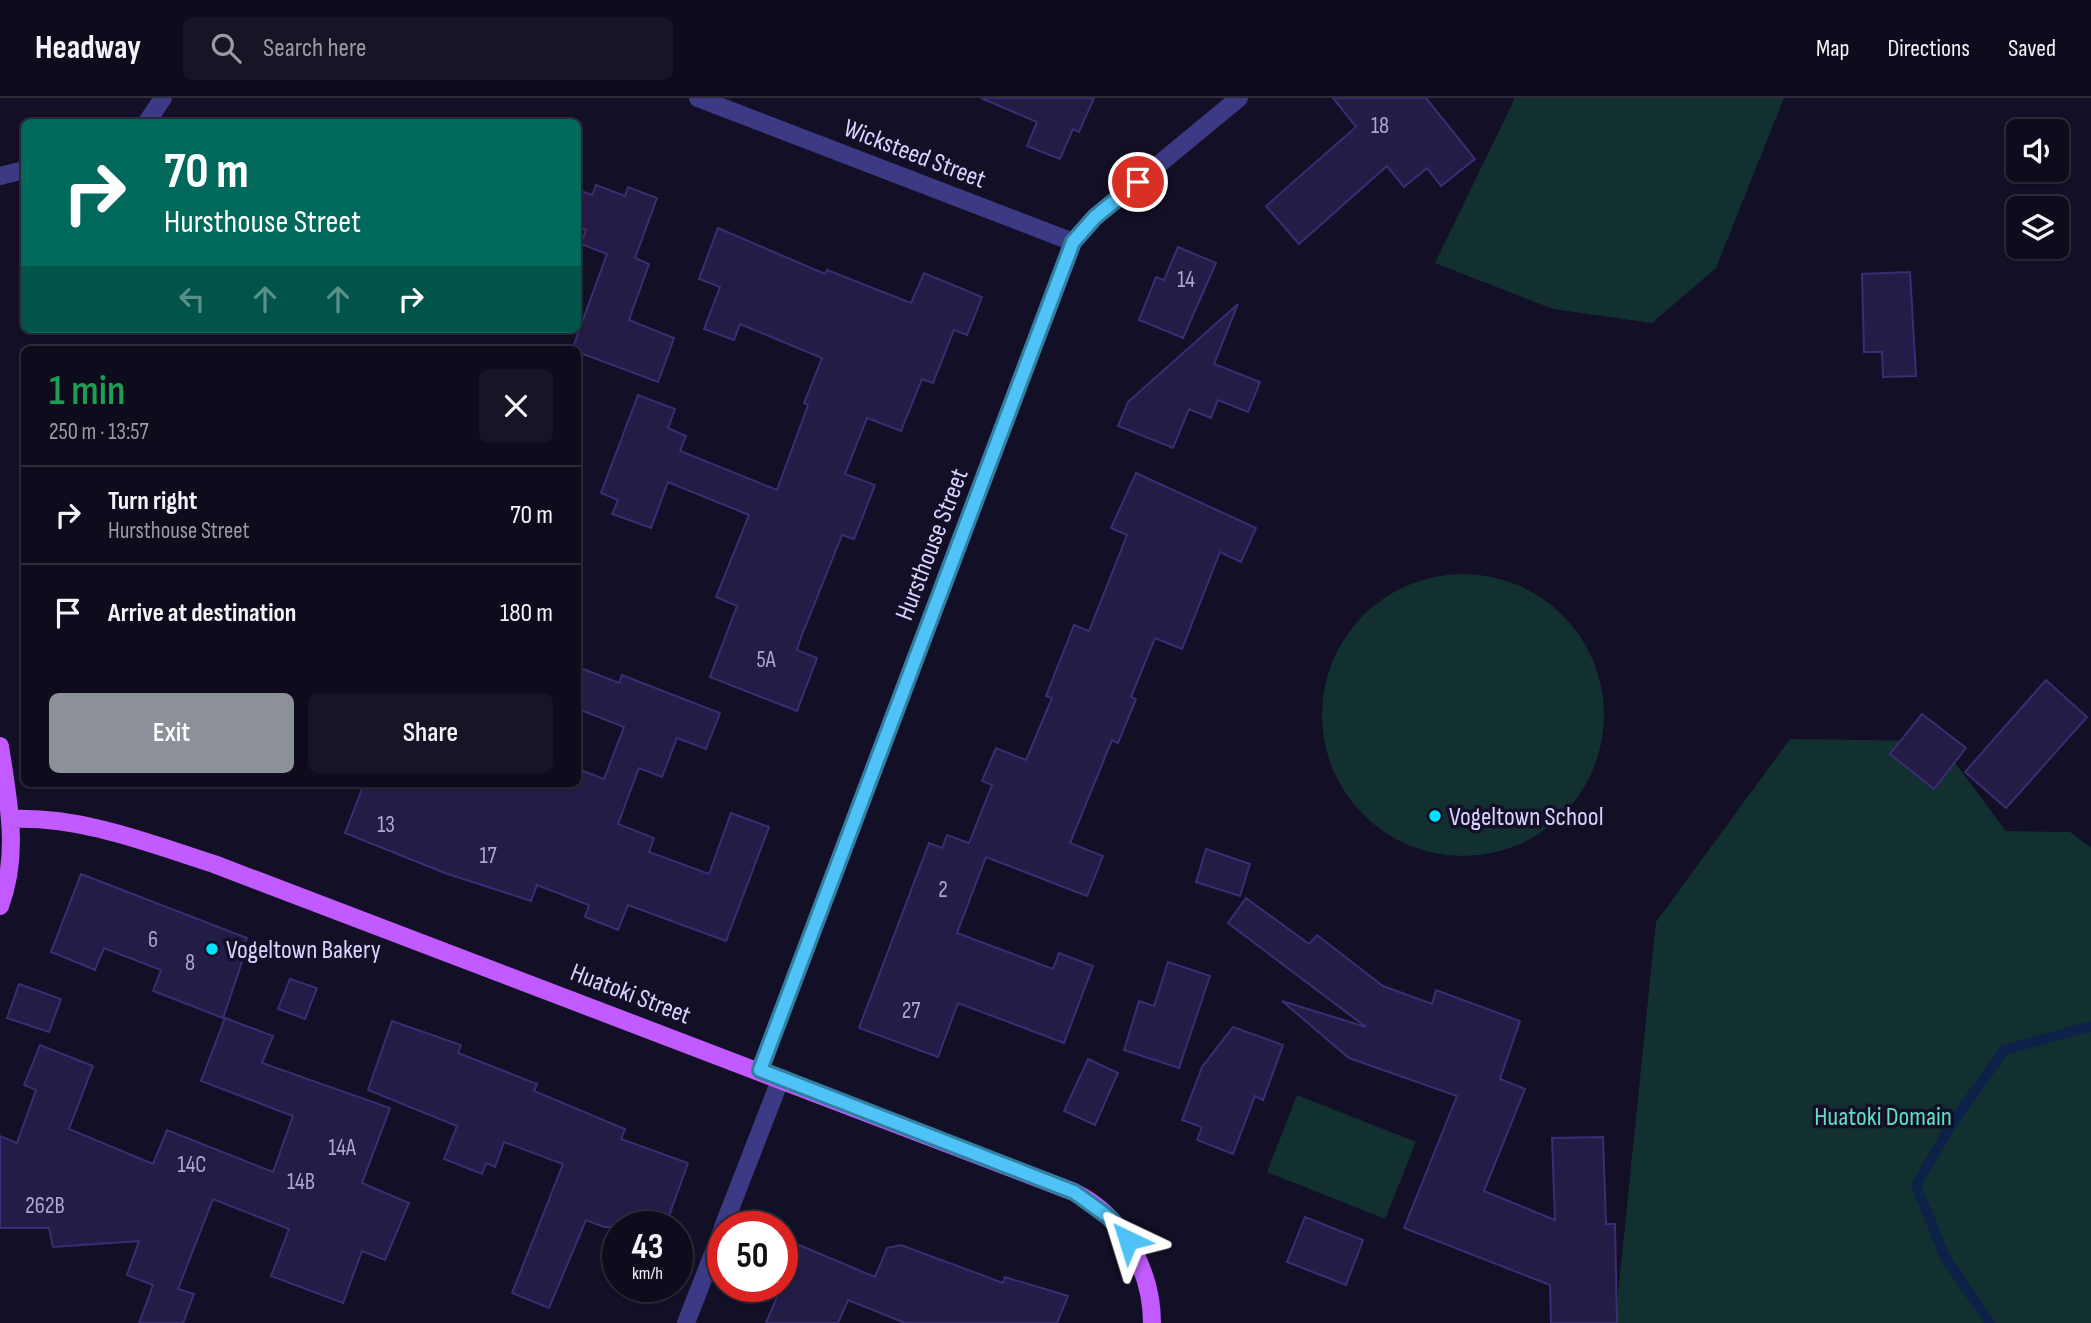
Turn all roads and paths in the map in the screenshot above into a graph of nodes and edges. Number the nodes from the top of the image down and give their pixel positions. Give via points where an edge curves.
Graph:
1 (163, 98) edge
2 (698, 98) edge
3 (1239, 98) edge
4 (149, 119) edge
5 (21, 171) edge
6 (0, 176) edge
7 (1073, 242) junction
8 (0, 746) edge
9 (11, 819) junction
10 (0, 906) edge
11 (760, 1070) junction
12 (781, 1078) junction
13 (729, 1211) edge
14 (707, 1269) edge
15 (686, 1323) edge
16 (1152, 1323) edge

1 - 4 street
2 - 7 street, Wicksteed Street
3 - 7 street, Hursthouse Street via 1095,217
5 - 6 street
7 - 11 street, Hursthouse Street
8 - 9 main road
9 - 10 main road via 9,871
9 - 11 main road, Huatoki Street via 44,818 92,827 214,864
11 - 12 main road, Huatoki Street
12 - 13 street
12 - 16 main road, Huatoki Street via 1084,1197 1128,1240 1143,1268
14 - 15 street

